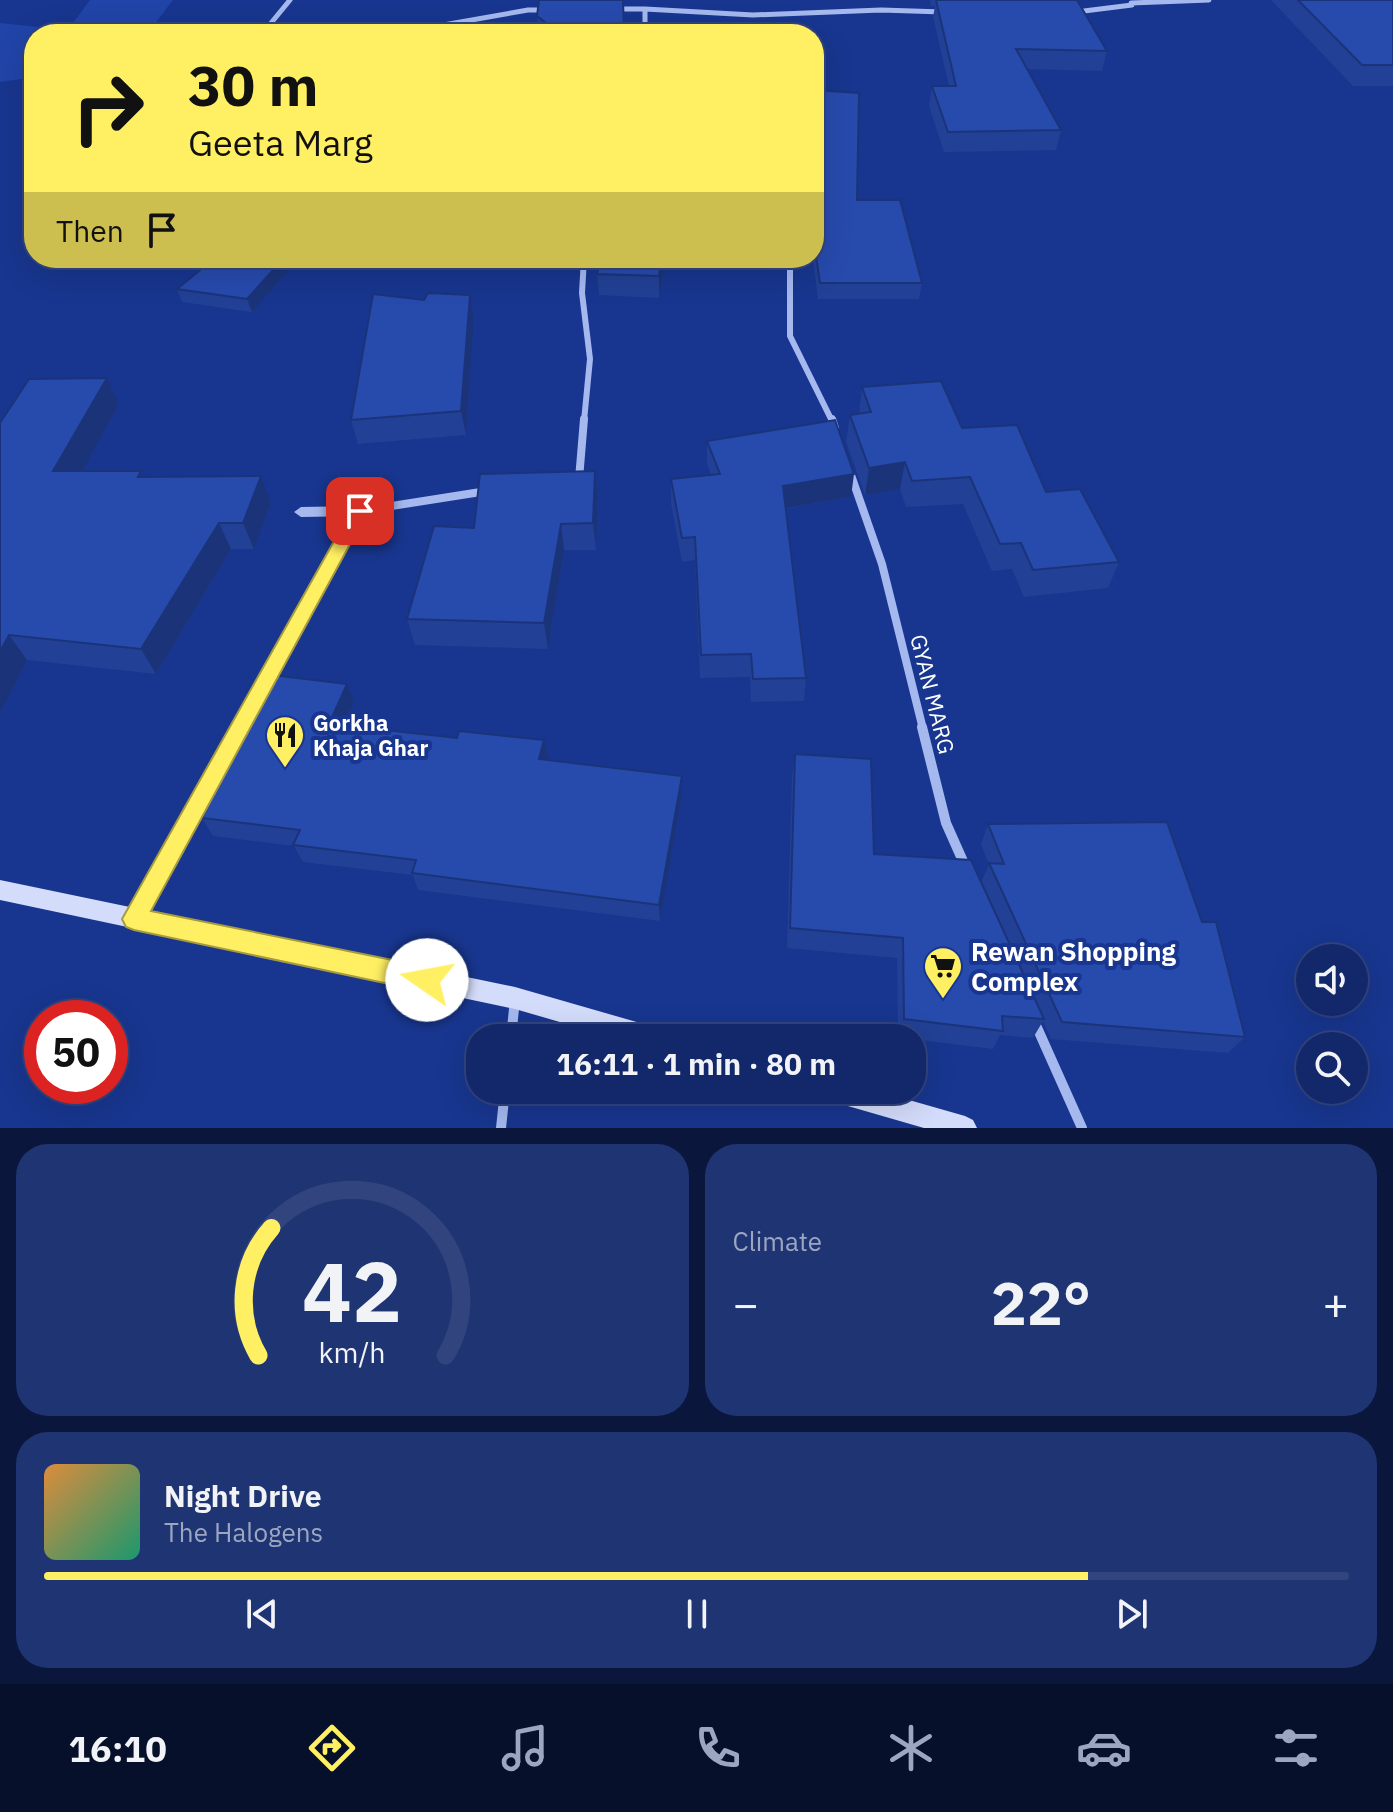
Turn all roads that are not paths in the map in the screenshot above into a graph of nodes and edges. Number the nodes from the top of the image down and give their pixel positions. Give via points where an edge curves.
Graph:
1 (290, 0) edge
2 (527, 0) edge
3 (1209, 0) edge
4 (1130, 2) edge
5 (601, 9) edge
6 (645, 9) junction
7 (528, 10) junction
8 (557, 10) edge
9 (956, 12) edge
10 (1061, 14) edge
11 (270, 24) edge
12 (449, 24) edge
13 (645, 24) edge
14 (583, 268) edge
15 (790, 268) edge
16 (837, 434) edge
17 (847, 463) edge
18 (564, 481) edge
19 (505, 488) edge
20 (360, 511) junction
21 (301, 512) dead end
22 (972, 881) edge
23 (0, 890) edge
24 (134, 919) junction
25 (515, 998) junction
26 (1030, 1012) edge
27 (512, 1024) edge
28 (605, 1024) edge
29 (504, 1104) edge
30 (882, 1104) edge
31 (501, 1128) edge
32 (965, 1128) edge
33 (1082, 1128) edge

1 - 11 street
2 - 7 street
3 - 4 street
4 - 10 street
5 - 6 street
6 - 9 street via 753,15
6 - 13 street
7 - 8 street
7 - 12 street
14 - 18 street via 590,359 579,479
15 - 16 street via 790,336
17 - 22 street, GYAN MARG via 882,564 946,823
19 - 20 street
20 - 21 street
20 - 24 street
23 - 24 main road
24 - 25 main road
25 - 27 street
25 - 28 main road
26 - 33 street
29 - 31 street
30 - 32 main road

